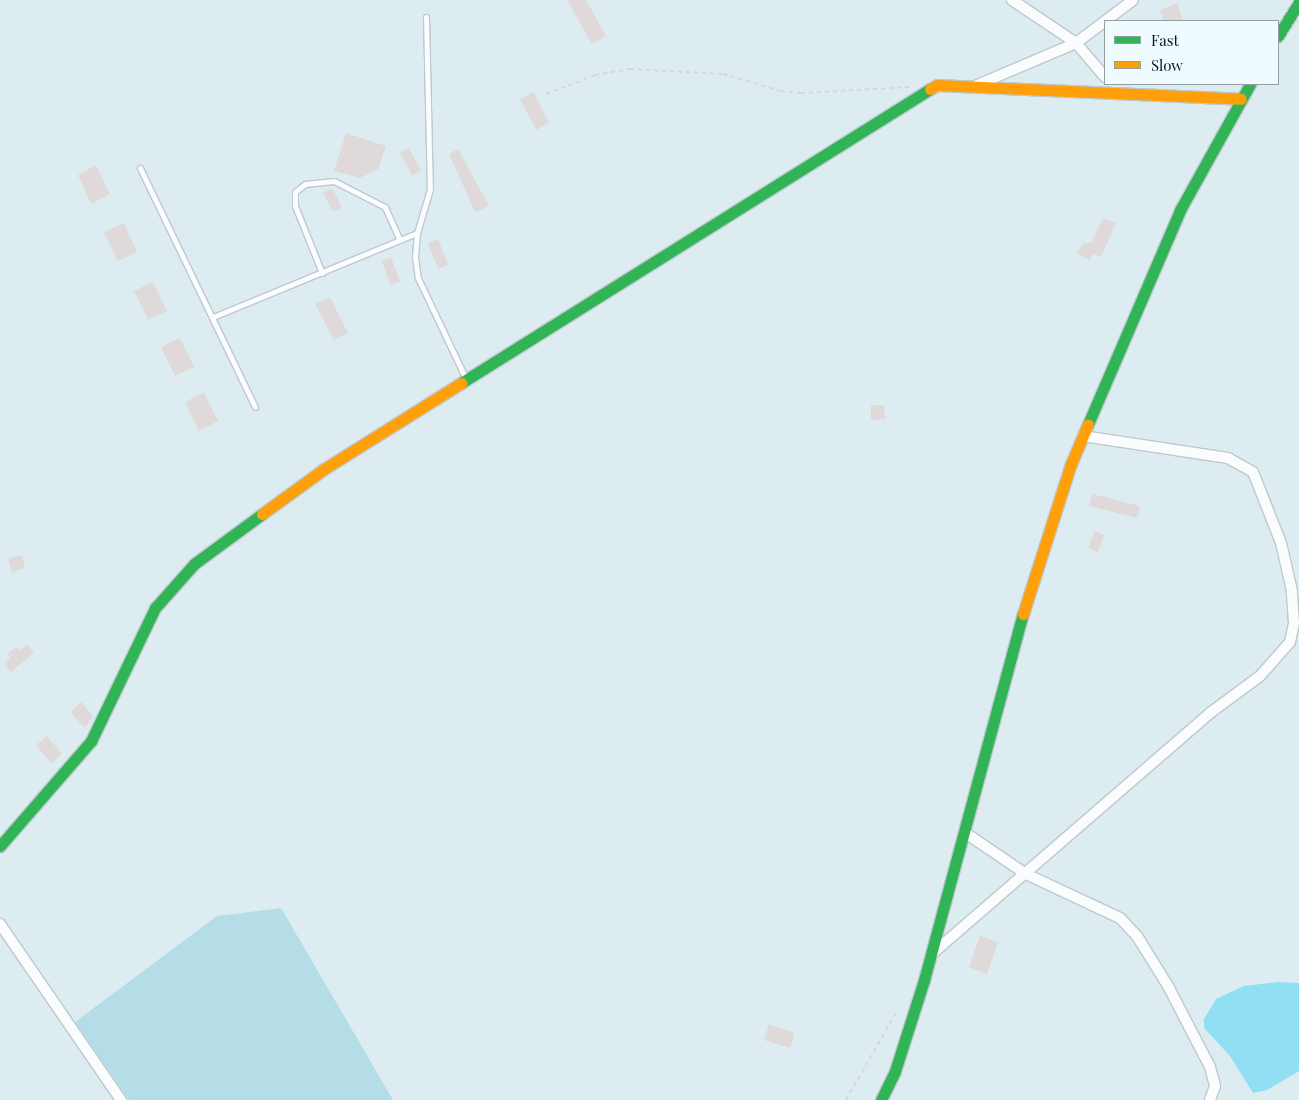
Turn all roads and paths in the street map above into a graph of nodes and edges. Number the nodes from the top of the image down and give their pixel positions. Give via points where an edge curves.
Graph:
1 (1012, 0) edge
2 (1133, 0) edge
3 (1299, 2) edge
4 (426, 18) dead end
5 (1106, 20) edge
6 (1104, 22) edge
7 (1279, 34) edge
8 (1076, 43) junction
9 (1104, 76) edge
10 (1249, 85) edge
11 (918, 86) dead end
12 (974, 86) junction
13 (1115, 88) edge
14 (546, 94) dead end
15 (1241, 99) junction
16 (140, 168) dead end
17 (417, 233) junction
18 (400, 240) junction
19 (322, 272) junction
20 (214, 317) junction
21 (467, 380) junction
22 (255, 407) dead end
23 (1083, 436) junction
24 (964, 832) junction
25 (0, 846) edge
26 (1026, 874) junction
27 (0, 924) edge
28 (931, 955) junction
29 (902, 1003) dead end
30 (121, 1100) edge
31 (846, 1100) edge
32 (881, 1100) edge
33 (1210, 1100) edge

1 - 8 street
2 - 5 street
3 - 7 main road
4 - 17 lane via 430,190
6 - 8 street
8 - 9 street
8 - 12 street
10 - 15 main road
11 - 14 path via 801,93 781,91 723,74 646,69 595,75
12 - 13 main road
12 - 21 main road via 937,85
13 - 15 main road
15 - 23 main road via 1180,210
16 - 20 lane
17 - 18 lane
17 - 21 lane via 415,257 418,278
18 - 19 lane
18 - 19 lane via 385,207 334,181 305,184 295,192 295,206
19 - 20 lane
20 - 22 lane
21 - 25 main road via 324,469 194,564 155,608 91,741
23 - 24 main road via 1020,624
23 - 26 street via 1228,458 1253,472 1282,543 1292,591 1294,623 1290,642 1260,676 1210,713
24 - 26 street
24 - 28 main road
26 - 28 street
26 - 33 street via 1120,918 1137,936 1168,986 1210,1067 1215,1086
27 - 30 street
28 - 32 main road via 895,1071
29 - 31 path

